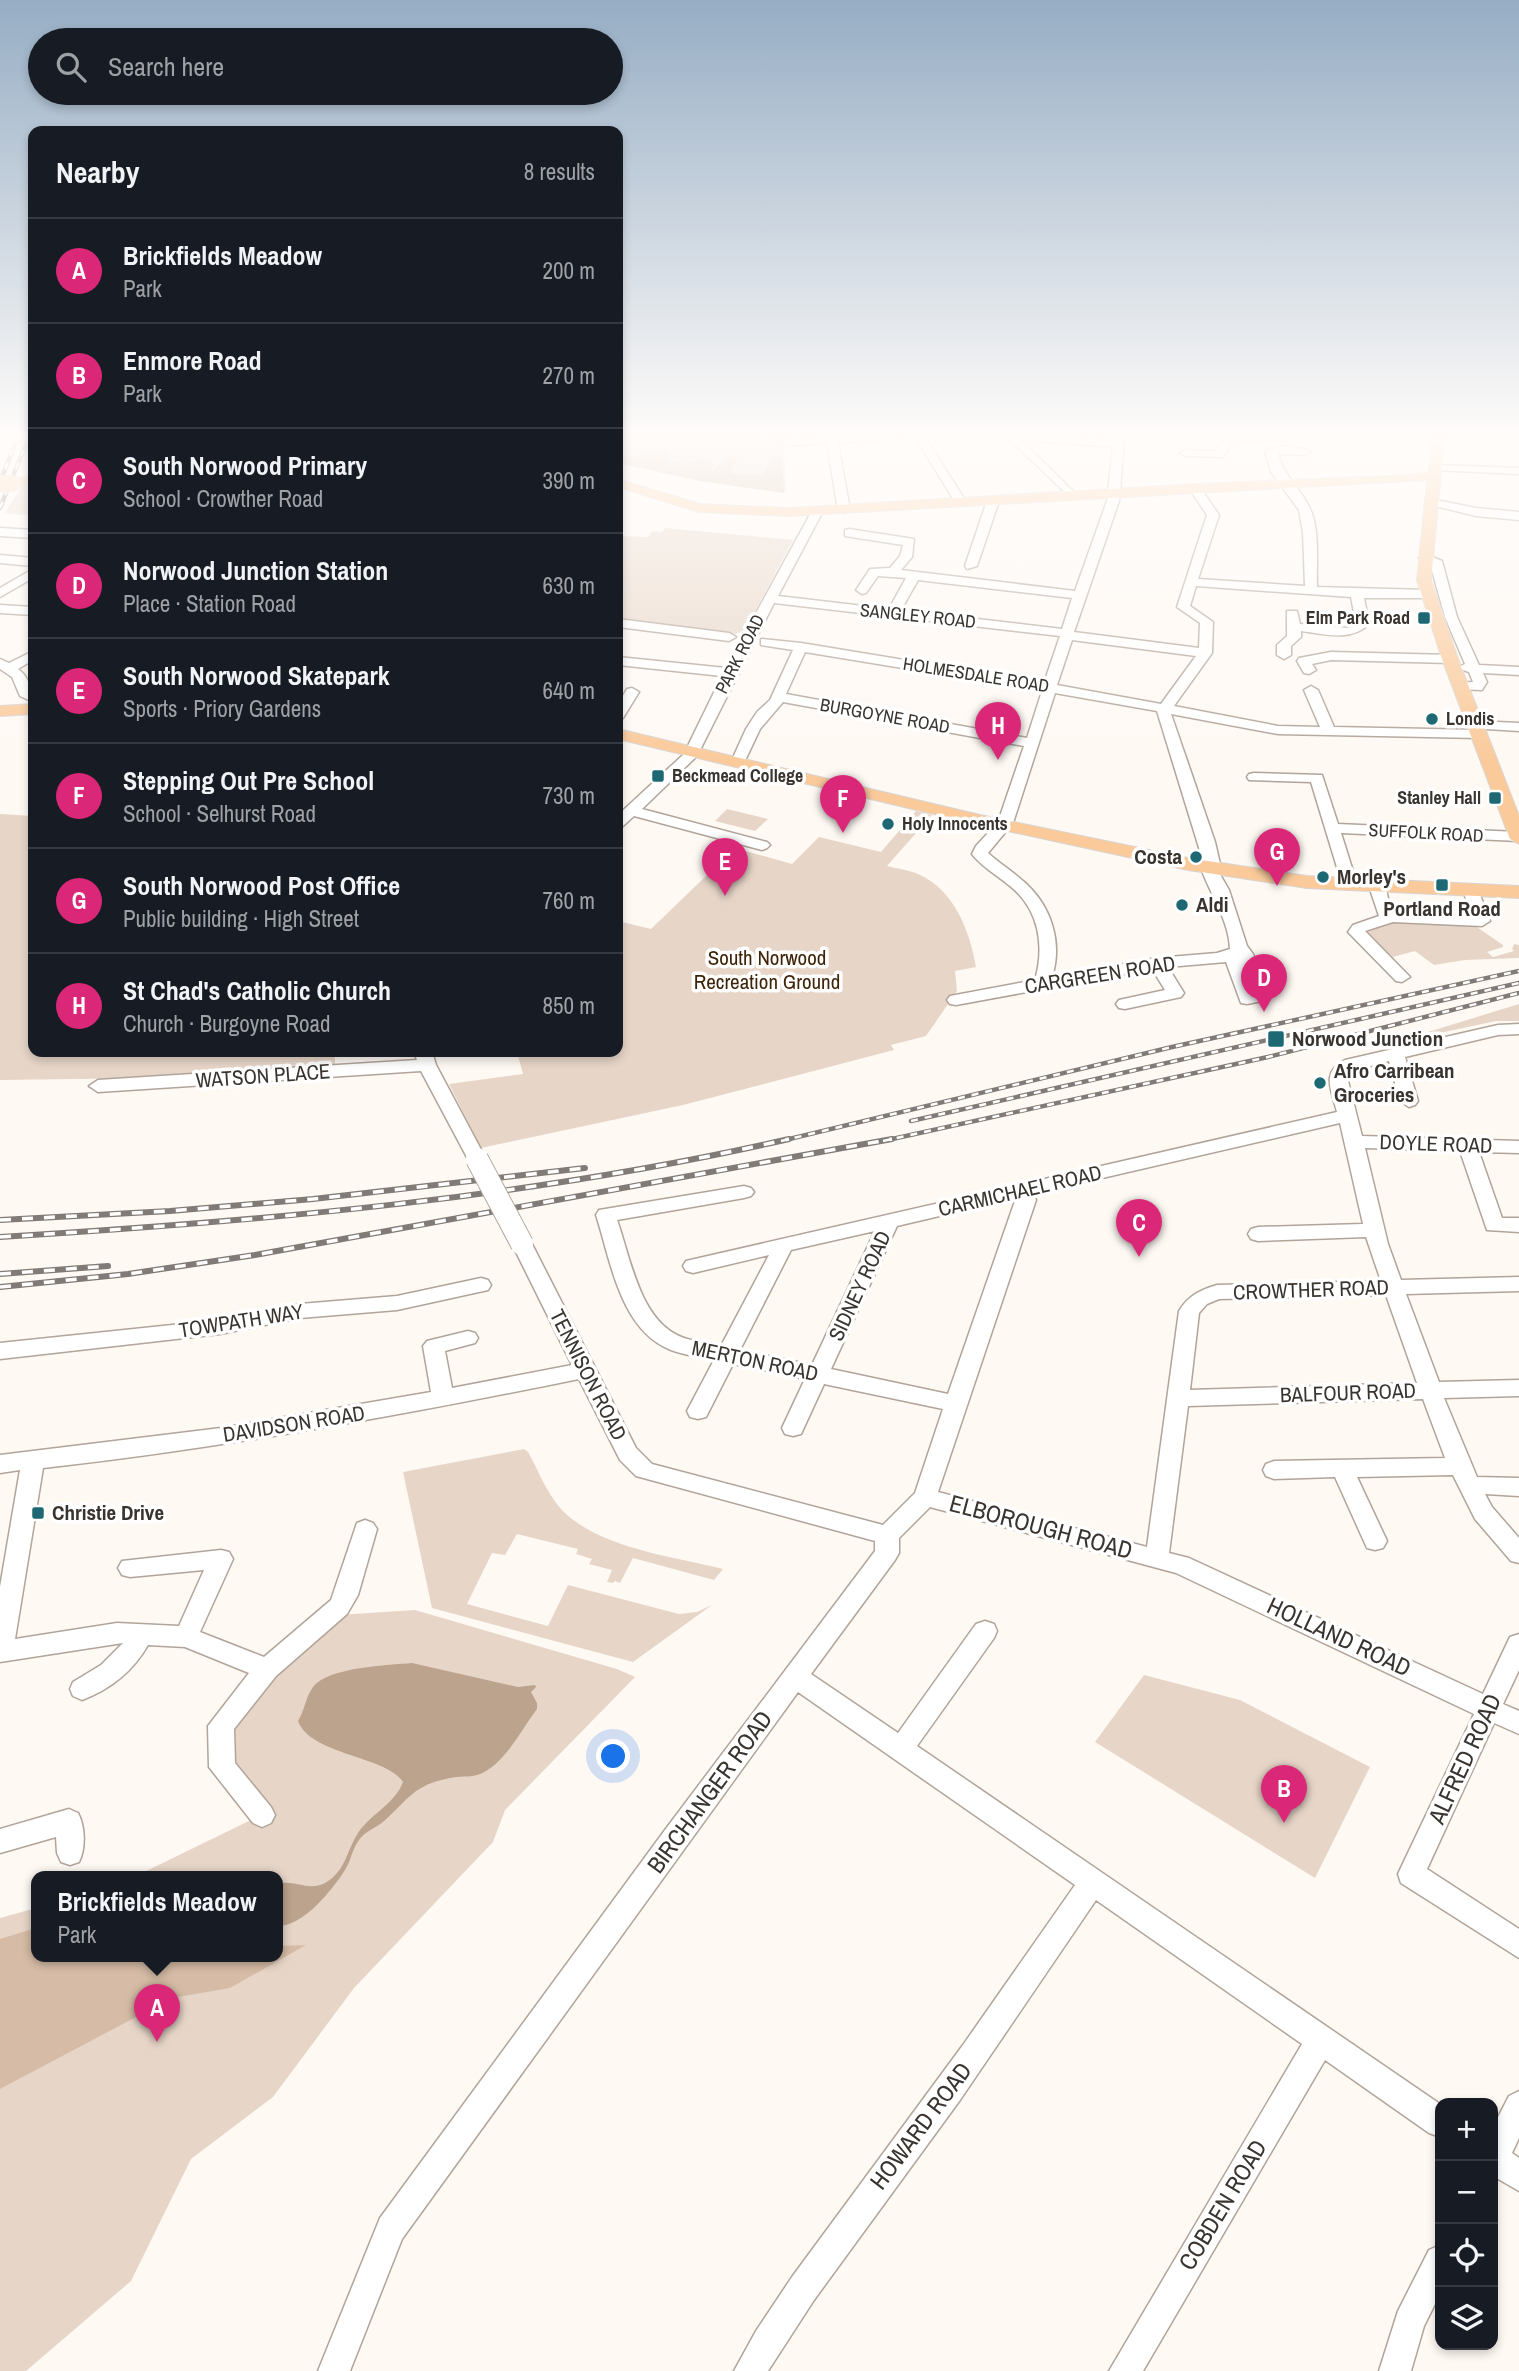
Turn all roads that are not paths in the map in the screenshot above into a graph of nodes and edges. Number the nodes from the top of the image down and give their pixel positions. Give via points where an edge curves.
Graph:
1 (799, 543) edge
2 (910, 543) edge
3 (980, 543) edge
4 (1097, 543) edge
5 (1204, 543) edge
6 (1309, 543) edge
7 (1427, 543) edge
8 (1425, 558) junction
9 (0, 559) edge
10 (28, 562) edge
11 (971, 566) dead end
12 (893, 572) junction
13 (28, 576) edge
14 (914, 576) junction
15 (1192, 582) junction
16 (1311, 589) junction
17 (862, 590) dead end
18 (0, 593) edge
19 (1357, 594) junction
20 (1427, 594) junction
21 (1079, 595) junction
22 (769, 599) junction
23 (0, 609) edge
24 (28, 611) edge
25 (893, 613) junction
26 (623, 624) edge
27 (1066, 634) junction
28 (759, 640) junction
29 (801, 647) junction
30 (1205, 653) junction
31 (1284, 655) dead end
32 (28, 656) edge
33 (623, 662) edge
34 (1452, 663) junction
35 (5, 666) edge
36 (1474, 668) junction
37 (1309, 670) dead end
38 (1519, 671) edge
39 (730, 674) junction
40 (1461, 686) junction
41 (1050, 687) junction
42 (1311, 691) dead end
43 (632, 692) dead end
44 (779, 697) junction
45 (28, 698) edge
46 (28, 706) edge
47 (623, 707) edge
48 (1165, 708) junction
49 (0, 711) edge
50 (1519, 727) edge
51 (1477, 730) junction
52 (1329, 731) junction
53 (623, 734) edge
54 (1032, 743) junction
55 (693, 750) junction
56 (738, 762) junction
57 (1254, 777) dead end
58 (630, 811) junction
59 (623, 818) edge
60 (1002, 825) junction
61 (1334, 828) junction
62 (1519, 838) edge
63 (762, 845) dead end
64 (1216, 873) junction
65 (1349, 884) junction
66 (1377, 886) junction
67 (1471, 890) junction
68 (1519, 892) edge
69 (1392, 917) junction
70 (1234, 951) joint
71 (1157, 963) junction
72 (1402, 977) dead end
73 (1041, 984) junction
74 (956, 1000) dead end
75 (1125, 1004) dead end
76 (1519, 1029) edge
77 (1394, 1054) junction
78 (425, 1059) edge
79 (98, 1086) dead end
80 (1403, 1095) dead end
81 (1347, 1116) junction
82 (1353, 1142) junction
83 (1468, 1146) junction
84 (1519, 1147) edge
85 (1022, 1190) junction
86 (744, 1192) dead end
87 (890, 1220) junction
88 (1519, 1225) edge
89 (1375, 1230) junction
90 (1258, 1234) dead end
91 (784, 1245) junction
92 (693, 1266) dead end
93 (1519, 1284) edge
94 (481, 1285) dead end
95 (1392, 1287) junction
96 (468, 1338) dead end
97 (0, 1351) edge
98 (727, 1356) junction
99 (585, 1370) junction
100 (819, 1375) junction
101 (1519, 1388) edge
102 (1431, 1391) junction
103 (1177, 1398) junction
104 (443, 1399) junction
105 (956, 1404) junction
106 (698, 1411) dead end
107 (793, 1428) dead end
108 (33, 1460) junction
109 (0, 1464) edge
110 (1342, 1468) junction
111 (1274, 1470) dead end
112 (1463, 1475) junction
113 (1519, 1487) edge
114 (926, 1497) junction
115 (365, 1529) dead end
116 (887, 1535) junction
117 (1375, 1541) dead end
118 (1519, 1554) edge
119 (1157, 1557) junction
120 (130, 1567) dead end
121 (985, 1631) dead end
122 (142, 1634) junction
123 (186, 1637) junction
124 (1519, 1644) edge
125 (0, 1652) edge
126 (267, 1669) junction
127 (795, 1676) junction
128 (82, 1689) dead end
129 (1489, 1708) junction
130 (1519, 1723) edge
131 (901, 1749) junction
132 (262, 1815) dead end
133 (0, 1841) edge
134 (70, 1853) dead end
135 (1093, 1882) junction
136 (1519, 1945) edge
137 (1321, 2040) junction
138 (1519, 2106) edge
139 (1435, 2119) edge
140 (1498, 2148) edge
141 (1497, 2161) edge
142 (1519, 2176) edge
143 (1435, 2271) edge
144 (334, 2371) edge
145 (750, 2371) edge
146 (1125, 2371) edge
147 (1395, 2371) edge

1 - 22 street, PARK ROAD
2 - 12 street
3 - 11 street
4 - 21 street
5 - 15 street
6 - 16 street
7 - 8 main road
8 - 20 main road
8 - 36 street via 1436,561 1446,604
9 - 10 street
12 - 14 street
12 - 17 street via 874,572
13 - 18 street
14 - 21 street
14 - 25 street
15 - 16 street
15 - 30 street via 1183,607 1207,622
16 - 19 street
19 - 20 street
19 - 31 street via 1363,624 1350,632 1293,621 1294,637 1284,645
20 - 34 main road
21 - 27 street
22 - 25 street, SANGLEY ROAD
22 - 28 street, PARK ROAD
23 - 24 street
25 - 27 street, SANGLEY ROAD
26 - 28 street, HOLMESDALE ROAD
27 - 30 street, SANGLEY ROAD
27 - 41 street
28 - 29 street, HOLMESDALE ROAD
28 - 39 street, PARK ROAD
29 - 41 street, HOLMESDALE ROAD
29 - 44 street
30 - 48 street
32 - 35 street
33 - 39 street
34 - 36 street
34 - 37 street via 1331,656 1304,661
34 - 40 main road
35 - 45 street via 20,678
36 - 38 street
36 - 40 street via 1480,686
39 - 55 street, PARK ROAD
40 - 51 main road
41 - 48 street, HOLMESDALE ROAD
41 - 54 street
42 - 52 street
43 - 47 street
44 - 54 street, BURGOYNE ROAD
44 - 56 street via 753,729
46 - 49 main road
48 - 52 street, HOLMESDALE ROAD via 1271,729
48 - 64 street
50 - 51 street, HOLMESDALE ROAD
51 - 52 street, HOLMESDALE ROAD
51 - 62 main road
53 - 55 main road
54 - 60 street
55 - 56 main road
55 - 58 street
56 - 60 main road
57 - 61 street via 1317,778
58 - 59 street
58 - 63 street
60 - 64 main road
60 - 73 street via 980,854 1020,886 1040,912 1050,939 1049,964
61 - 62 street, SUFFOLK ROAD
61 - 65 street
64 - 65 main road
64 - 70 street
65 - 66 main road
66 - 67 main road
66 - 69 street via 1384,912
67 - 68 main road
67 - 69 street via 1482,921
69 - 72 street via 1356,932
70 - 71 street, CARGREEN ROAD
71 - 73 street, CARGREEN ROAD
71 - 75 street via 1175,993
73 - 74 street, CARGREEN ROAD
76 - 77 street
77 - 80 street via 1400,1065
77 - 81 street via 1341,1069 1338,1080
78 - 79 street, WATSON PLACE
78 - 99 street, TENNISON ROAD, bridge
81 - 82 street
81 - 85 street, CARMICHAEL ROAD
82 - 83 street, DOYLE ROAD
82 - 89 street
83 - 84 street, DOYLE ROAD
83 - 88 street via 1494,1225
85 - 87 street, CARMICHAEL ROAD
85 - 105 street via 1026,1200
86 - 98 street, MERTON ROAD via 606,1215 637,1308 650,1327 676,1344
87 - 91 street, CARMICHAEL ROAD
87 - 100 street, SIDNEY ROAD
89 - 90 street
89 - 95 street
91 - 92 street, CARMICHAEL ROAD
91 - 98 street
93 - 95 street, CROWTHER ROAD
94 - 97 street, TOWPATH WAY via 397,1303 300,1311 220,1327
95 - 102 street
95 - 103 street, CROWTHER ROAD via 1217,1292 1200,1299 1189,1311
96 - 104 street via 435,1346
98 - 100 street, MERTON ROAD
98 - 106 street
99 - 104 street, DAVIDSON ROAD
99 - 116 street, TENNISON ROAD via 628,1454 644,1470
100 - 105 street, MERTON ROAD
100 - 107 street, SIDNEY ROAD
101 - 102 street, BALFOUR ROAD
102 - 103 street, BALFOUR ROAD
102 - 112 street
103 - 119 street, CROWTHER ROAD
104 - 108 street, DAVIDSON ROAD
105 - 114 street
108 - 109 street, DAVIDSON ROAD
108 - 125 street
110 - 111 street
110 - 112 street
110 - 117 street
112 - 113 street
112 - 118 street via 1492,1525
114 - 116 street, BIRCHANGER ROAD
114 - 119 street, ELBOROUGH ROAD
115 - 126 street via 340,1607
116 - 127 street, BIRCHANGER ROAD via 887,1553
119 - 129 street, HOLLAND ROAD via 1217,1580
120 - 123 street via 220,1559
121 - 131 street
122 - 123 street
122 - 125 street via 117,1633
122 - 128 street via 123,1664
123 - 126 street
124 - 129 street, ALFRED ROAD
126 - 132 street via 221,1726 220,1737 222,1767
127 - 131 street
127 - 144 street, BIRCHANGER ROAD via 391,2229
129 - 130 street, HOLLAND ROAD
129 - 136 street, ALFRED ROAD via 1411,1874
131 - 135 street
133 - 134 street via 69,1821
135 - 137 street
135 - 145 street, HOWARD ROAD via 996,2026 787,2309
137 - 139 street
137 - 146 street, COBDEN ROAD
138 - 140 street
141 - 142 street
143 - 147 street via 1409,2322

